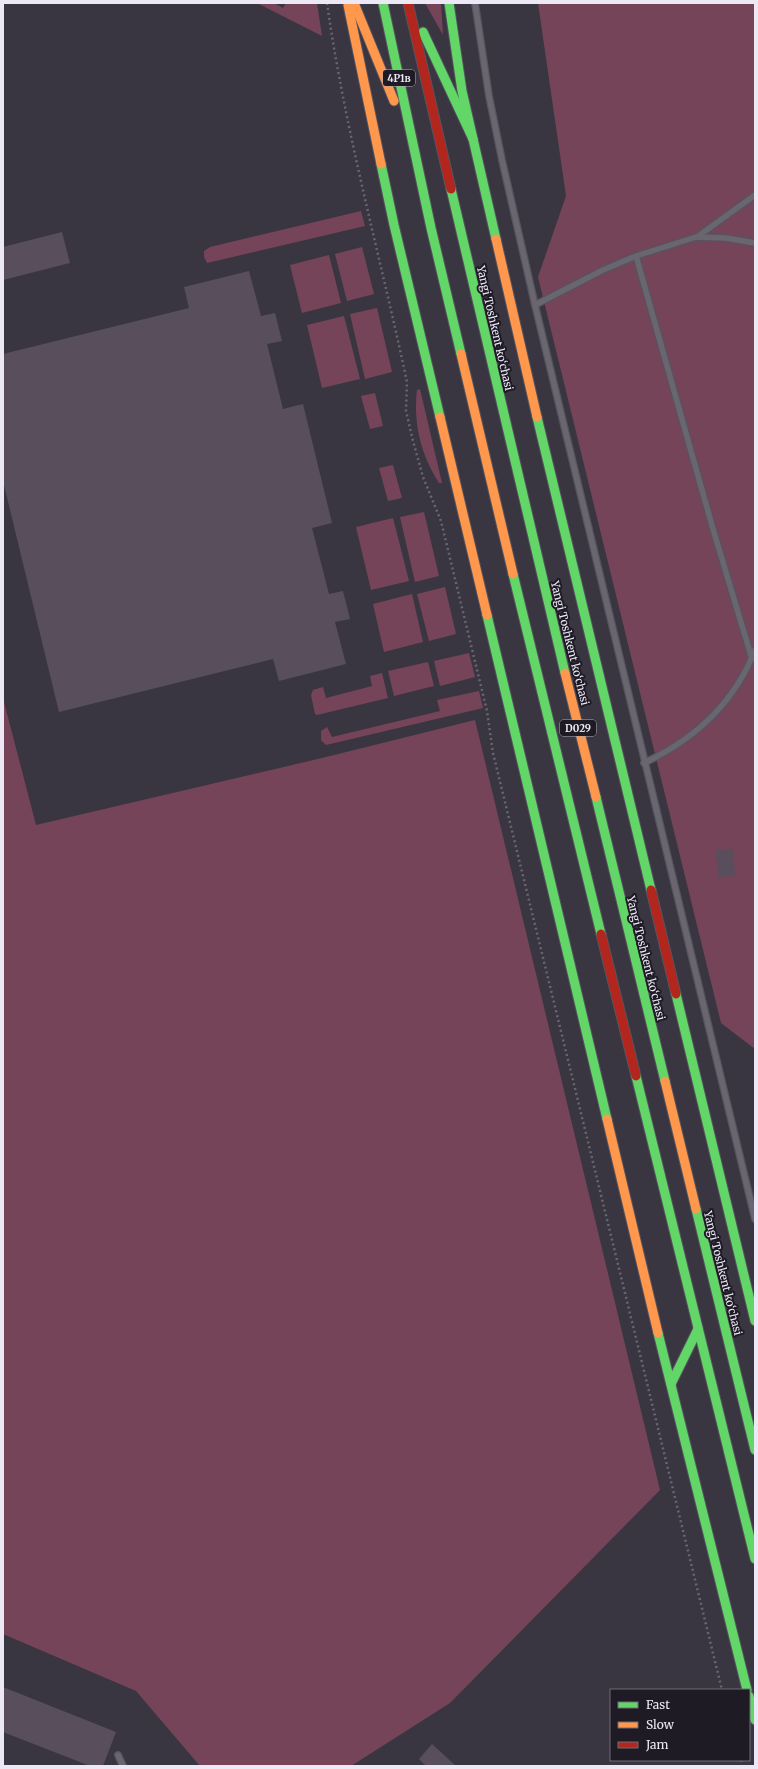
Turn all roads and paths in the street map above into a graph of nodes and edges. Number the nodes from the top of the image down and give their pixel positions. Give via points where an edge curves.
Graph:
1 (328, 3) edge
2 (348, 3) edge
3 (354, 3) edge
4 (409, 3) edge
5 (449, 3) edge
6 (475, 3) edge
7 (383, 4) edge
8 (472, 140) junction
9 (414, 151) junction
10 (755, 195) edge
11 (696, 237) junction
12 (755, 244) edge
13 (636, 256) junction
14 (535, 305) junction
15 (755, 650) edge
16 (752, 658) junction
17 (644, 763) junction
18 (755, 1219) edge
19 (755, 1321) edge
20 (698, 1329) junction
21 (671, 1384) junction
22 (755, 1450) edge
23 (755, 1559) edge
24 (722, 1689) edge
25 (748, 1689) edge
26 (750, 1700) edge
27 (755, 1720) edge
28 (118, 1755) dead end
29 (123, 1766) edge

1 - 24 path via 333,45 361,184 407,382 406,411 413,441 423,477 441,521 487,711 493,753
2 - 21 main road via 394,225
3 - 9 main road
4 - 8 main road
4 - 22 main road, Yangi Toshkent ko‘chasi / D029 via 544,586
5 - 8 main road
6 - 14 lane via 489,96
7 - 9 main road, 4Р1в
8 - 19 main road
9 - 20 main road, D029 via 519,599
10 - 11 lane
11 - 12 lane via 726,238
11 - 13 lane
13 - 14 lane
13 - 16 lane
14 - 17 lane
15 - 16 lane
16 - 17 lane via 734,690 714,715 686,740
17 - 18 lane
20 - 21 main road
20 - 23 main road, D029
21 - 25 main road
26 - 27 main road
28 - 29 lane

